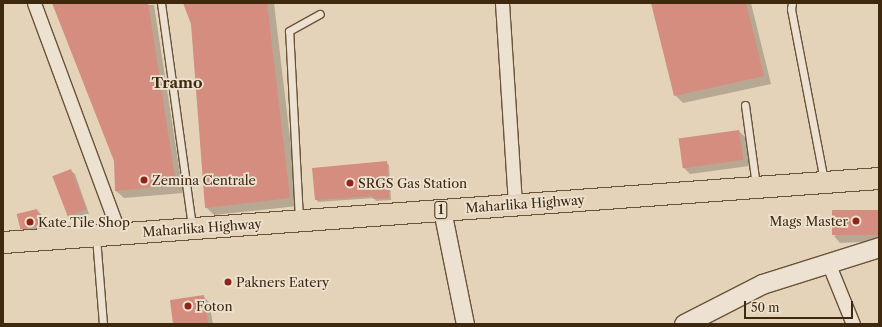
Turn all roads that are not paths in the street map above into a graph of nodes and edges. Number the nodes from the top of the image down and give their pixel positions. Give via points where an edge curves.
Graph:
1 (34, 3) edge
2 (161, 3) edge
3 (502, 3) edge
4 (792, 3) edge
5 (320, 14) dead end
6 (745, 105) dead end
7 (879, 178) edge
8 (825, 182) junction
9 (756, 187) junction
10 (515, 204) junction
11 (442, 210) junction
12 (299, 221) junction
13 (192, 228) junction
14 (119, 233) junction
15 (96, 235) junction
16 (3, 242) edge
17 (879, 247) edge
18 (829, 265) junction
19 (103, 324) edge
20 (465, 324) edge
21 (684, 324) edge
22 (853, 324) edge

1 - 14 street
2 - 13 lane
3 - 10 street
4 - 8 lane via 791,9
5 - 12 lane via 289,31
6 - 9 lane via 756,171
7 - 8 main road, Maharlika Highway / 1
8 - 9 main road, Maharlika Highway / 1
9 - 10 main road, Maharlika Highway / 1
10 - 11 main road, Maharlika Highway / 1
11 - 12 main road, Maharlika Highway / 1
11 - 20 street
12 - 13 main road, Maharlika Highway / 1
13 - 14 main road, Maharlika Highway / 1
14 - 15 main road, Maharlika Highway / 1
15 - 16 main road, Maharlika Highway / 1
15 - 19 lane
17 - 18 main road
18 - 21 main road via 762,284
18 - 22 street

